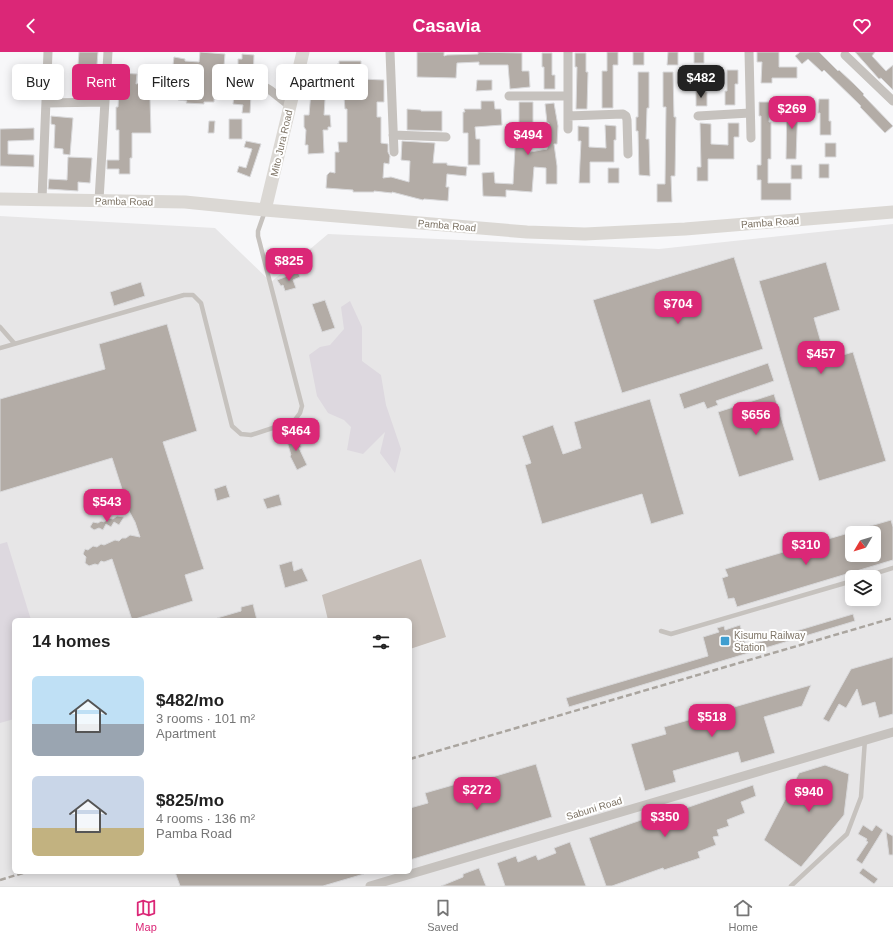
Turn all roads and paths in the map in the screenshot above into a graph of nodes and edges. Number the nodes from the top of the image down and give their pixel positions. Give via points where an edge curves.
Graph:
1 (48, 52) edge
2 (108, 52) edge
3 (303, 52) edge
4 (390, 52) edge
5 (568, 52) edge
6 (749, 52) edge
7 (845, 53) edge
8 (268, 89) edge
9 (509, 96) dead end
10 (568, 96) junction
11 (893, 101) edge
12 (105, 102) junction
13 (46, 103) junction
14 (289, 105) junction
15 (750, 113) junction
16 (568, 116) junction
17 (698, 116) dead end
18 (568, 129) dead end
19 (393, 135) junction
20 (446, 137) dead end
21 (751, 138) dead end
22 (394, 152) dead end
23 (628, 154) dead end
24 (0, 199) edge
25 (42, 199) junction
26 (99, 200) junction
27 (265, 210) junction
28 (893, 212) edge
29 (0, 327) edge
30 (14, 343) junction
31 (0, 348) edge
32 (893, 568) edge
33 (881, 572) edge
34 (845, 582) edge
35 (661, 631) dead end
36 (893, 732) edge
37 (865, 739) junction
38 (410, 874) edge
39 (412, 874) edge
40 (370, 886) edge
41 (792, 886) edge

1 - 13 street
2 - 12 street
3 - 14 main road, Mito Jura Road
4 - 19 street
5 - 10 street
6 - 15 street
7 - 11 street
8 - 14 street
9 - 10 street
10 - 16 street
12 - 13 street
12 - 26 street
13 - 25 street
14 - 27 main road, Mito Jura Road
15 - 17 street
15 - 21 street
16 - 18 street
16 - 23 street via 623,114 627,120
19 - 20 street
19 - 22 street
24 - 25 main road, Pamba Road
25 - 26 main road, Pamba Road
26 - 27 main road, Pamba Road via 185,202
27 - 28 main road, Pamba Road via 527,232 586,234 685,229
27 - 30 lane via 258,236 302,406 294,421 251,435 241,434 232,426 201,303 193,296 184,295
29 - 30 lane
30 - 31 lane
32 - 33 lane
34 - 35 lane via 671,634
36 - 37 street, Sabuni Road
37 - 39 street, Sabuni Road
37 - 41 lane via 860,797 847,834
38 - 40 street, Sabuni Road

